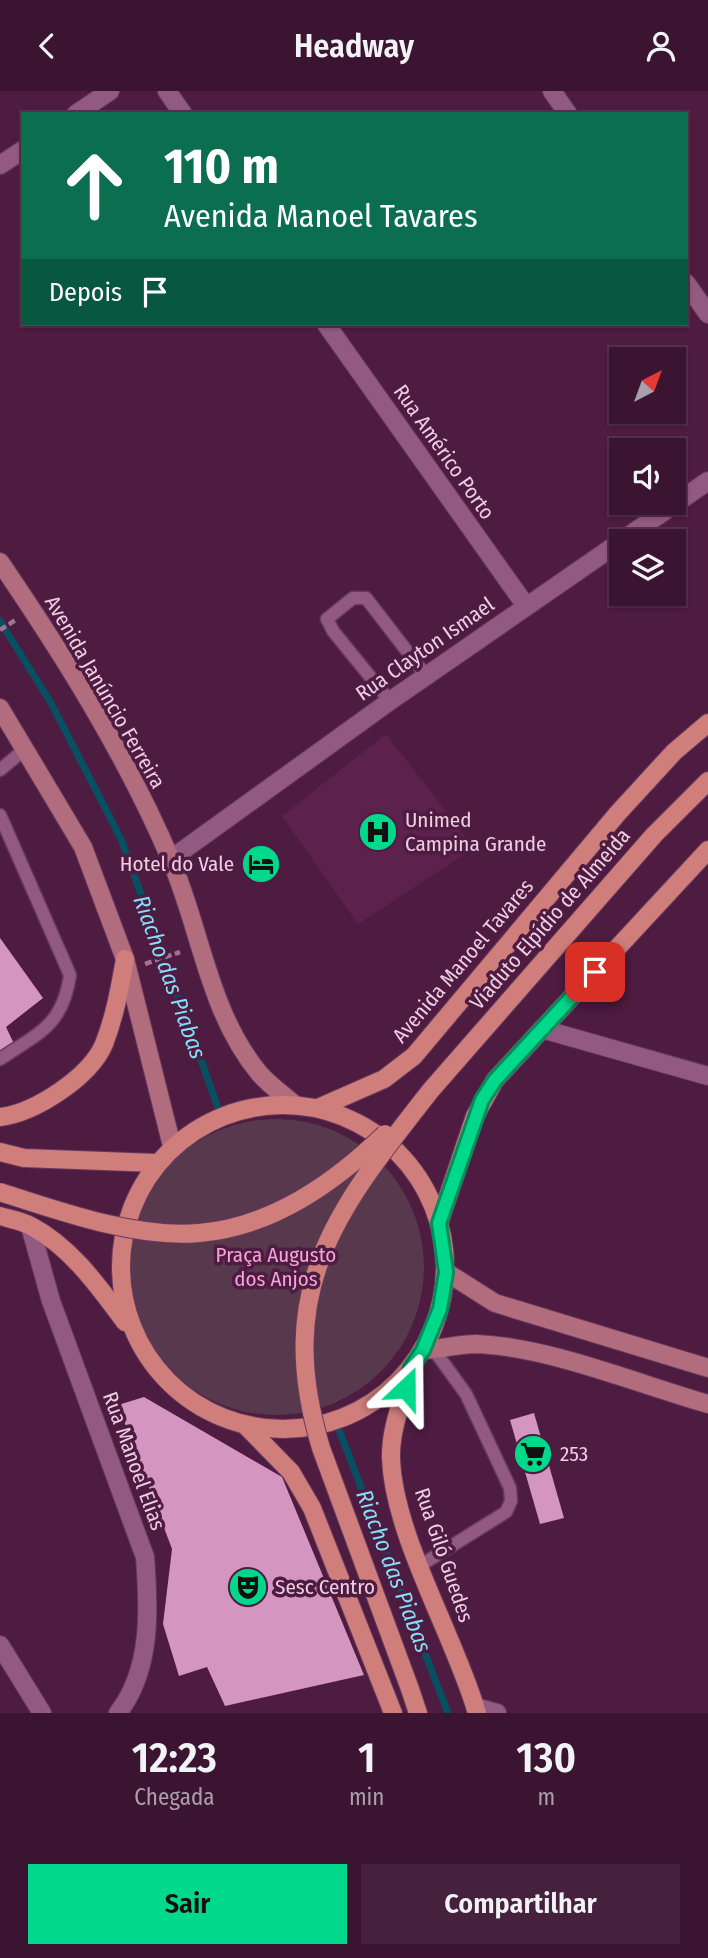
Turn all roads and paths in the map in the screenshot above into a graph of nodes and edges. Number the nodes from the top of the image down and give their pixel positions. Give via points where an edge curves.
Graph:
1 (110, 91) edge
2 (167, 91) edge
3 (552, 91) edge
4 (79, 112) edge
5 (182, 112) edge
6 (567, 112) edge
7 (21, 151) edge
8 (0, 165) edge
9 (688, 286) edge
10 (708, 314) edge
11 (327, 326) edge
12 (708, 481) edge
13 (0, 562) edge
14 (526, 606) junction
15 (15, 620) dead end
16 (0, 630) edge
17 (427, 677) junction
18 (390, 701) junction
19 (0, 708) edge
20 (708, 723) edge
21 (24, 749) junction
22 (0, 769) edge
23 (708, 781) edge
24 (0, 815) edge
25 (708, 850) edge
26 (171, 859) junction
27 (176, 954) dead end
28 (125, 958) junction
29 (148, 963) dead end
30 (542, 1029) junction
31 (0, 1059) edge
32 (708, 1076) edge
33 (431, 1090) junction
34 (295, 1105) junction
35 (318, 1108) junction
36 (0, 1117) edge
37 (172, 1146) junction
38 (0, 1152) edge
39 (156, 1163) junction
40 (0, 1192) edge
41 (0, 1216) edge
42 (439, 1223) junction
43 (30, 1226) junction
44 (446, 1272) junction
45 (136, 1338) junction
46 (428, 1350) junction
47 (411, 1368) junction
48 (708, 1368) edge
49 (708, 1405) edge
50 (246, 1426) junction
51 (421, 1565) junction
52 (0, 1646) edge
53 (476, 1710) edge
54 (42, 1713) edge
55 (118, 1713) edge
56 (393, 1713) edge
57 (418, 1713) edge
58 (497, 1713) edge

1 - 4 street
2 - 5 street
3 - 6 street
7 - 8 street
9 - 10 street
11 - 14 street, Rua Américo Porto
12 - 14 street, Rua Clayton Ismael
13 - 26 main road, Avenida Janúncio Ferreira via 100,720
14 - 17 street, Rua Clayton Ismael
15 - 16 path
17 - 18 street, Rua Clayton Ismael
17 - 18 lane via 366,599 353,598 327,619
18 - 26 street, Rua Clayton Ismael
19 - 21 main road
20 - 35 main road, Avenida Manoel Tavares via 674,752 618,813 414,1056 384,1079
21 - 22 lane
21 - 28 main road via 83,847
23 - 33 main road, Viaduto Elpídio de Almeida via 653,835
24 - 31 lane via 70,975 68,992 52,1025
25 - 30 main road
26 - 34 main road, Avenida Janúncio Ferreira via 210,981 235,1037 260,1074
27 - 29 path
28 - 36 main road via 103,1047 78,1076 48,1100 17,1115
28 - 37 main road
30 - 32 street
30 - 42 main road via 482,1100
33 - 40 main road, Viaduto Elpídio de Almeida, bridge via 361,1157 324,1184 271,1216 234,1226 199,1233 128,1227
33 - 57 main road, Viaduto Elpídio de Almeida, bridge via 369,1168 331,1233 310,1296 304,1345 311,1413 321,1448
34 - 35 main road
34 - 37 main road via 245,1108 219,1117
35 - 42 main road via 382,1136 424,1186
37 - 39 main road
38 - 39 main road via 24,1158
39 - 45 main road via 124,1226 119,1264 123,1302
41 - 43 main road
42 - 44 main road
43 - 45 main road via 91,1276
43 - 55 street, Rua Manoel Elias via 51,1301 145,1557 148,1601 143,1657 133,1693
44 - 46 main road
44 - 48 main road via 495,1303
45 - 50 main road via 163,1378 201,1408
46 - 47 main road
46 - 49 main road via 477,1344 532,1353
46 - 51 lane via 466,1394 510,1488 511,1501 506,1512
47 - 50 main road via 384,1395 340,1420 281,1430
47 - 51 main road, Rua Giló Guedes via 391,1460 397,1496
50 - 56 main road via 290,1472 312,1508
51 - 53 main road, Rua Giló Guedes
52 - 54 street
53 - 58 street

